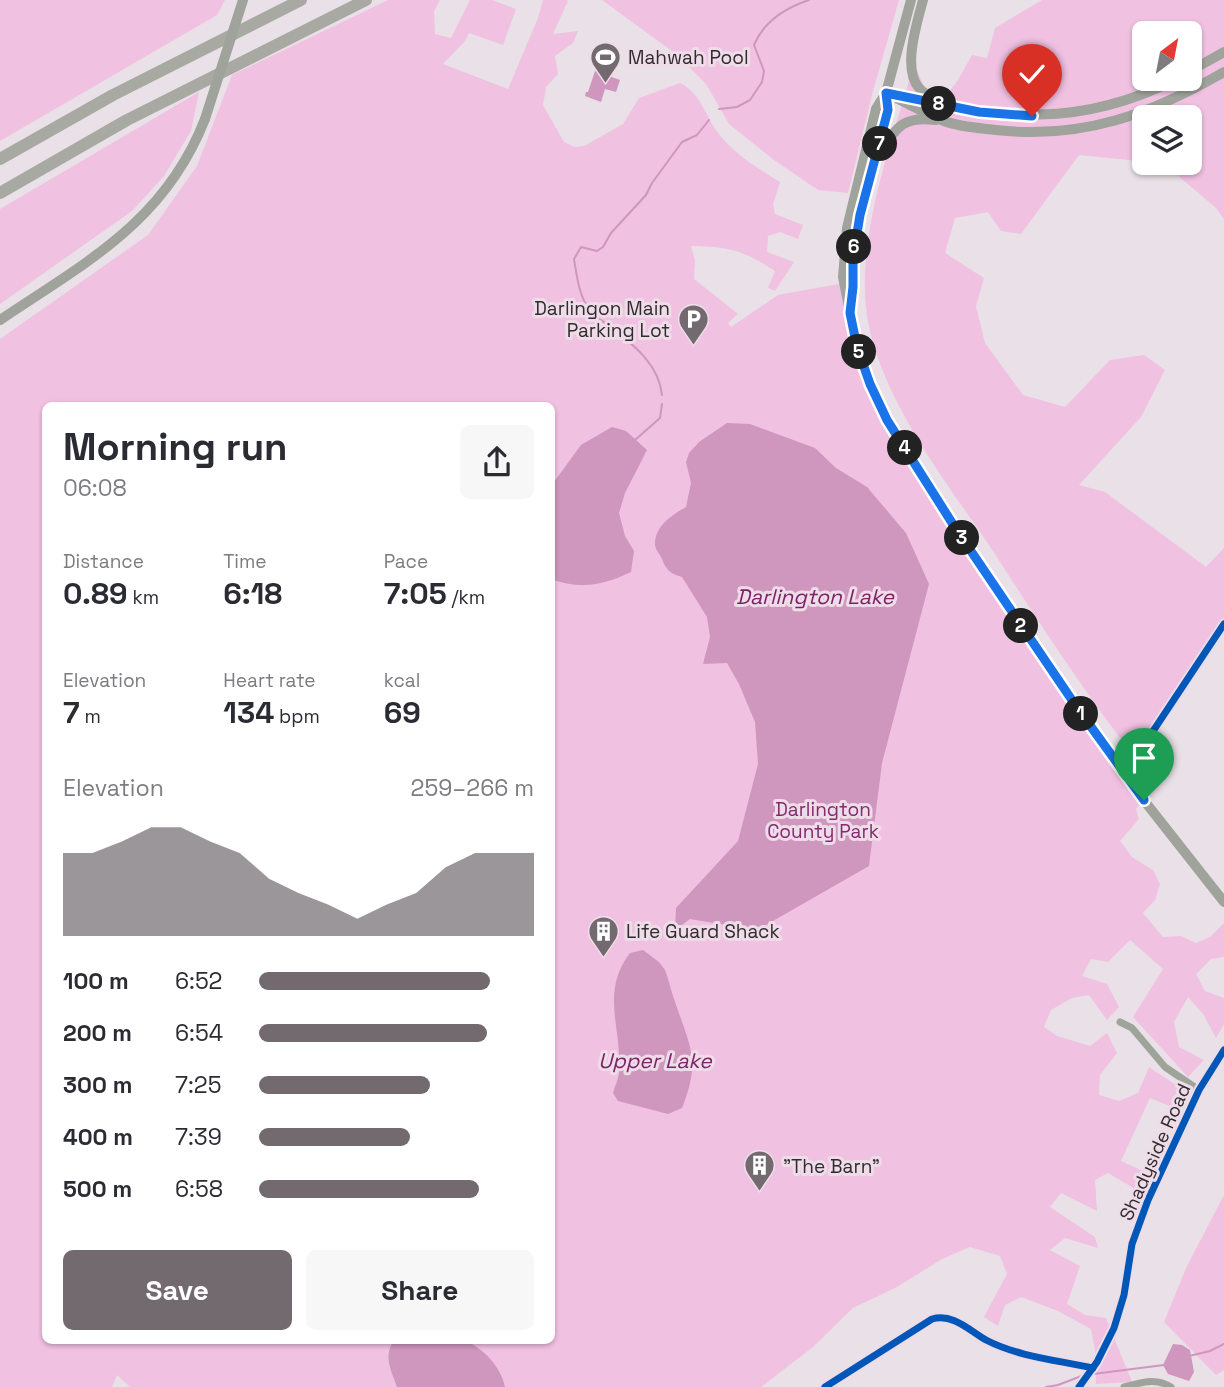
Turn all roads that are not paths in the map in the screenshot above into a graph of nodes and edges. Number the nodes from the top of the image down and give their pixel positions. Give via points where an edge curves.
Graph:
1 (243, 0) edge
2 (301, 0) edge
3 (366, 0) edge
4 (911, 0) edge
5 (923, 0) edge
6 (1224, 52) edge
7 (1202, 64) edge
8 (1224, 72) edge
9 (1149, 91) edge
10 (886, 93) junction
11 (1137, 96) junction
12 (979, 112) junction
13 (1064, 113) junction
14 (943, 121) junction
15 (1087, 128) junction
16 (0, 159) edge
17 (875, 163) junction
18 (0, 193) edge
19 (850, 313) junction
20 (0, 320) edge
21 (1224, 624) edge
22 (1124, 775) junction
23 (1224, 902) edge
24 (1120, 1021) dead end
25 (1224, 1050) edge
26 (1199, 1090) junction
27 (1093, 1368) junction
28 (1083, 1386) edge
29 (825, 1387) edge
30 (1125, 1387) edge
31 (1171, 1387) edge

1 - 20 main road, bridge via 205,119 174,179 142,218 108,247
2 - 16 highway via 125,88
3 - 18 highway via 127,120
4 - 10 main road
5 - 12 main road via 910,66 914,81 919,90 939,101
6 - 7 main road
8 - 15 main road via 1167,103
9 - 11 main road
10 - 12 main road
10 - 14 main road
10 - 17 main road via 888,110
10 - 19 main road via 876,109 847,228 843,277
11 - 13 main road
11 - 15 main road via 1128,104 1089,118
12 - 13 main road
13 - 15 main road
14 - 15 main road via 1027,132
14 - 17 main road via 914,120 897,127
17 - 19 main road via 855,241
19 - 22 main road via 865,373 887,420
21 - 22 main road
22 - 23 main road
24 - 26 street via 1132,1028 1165,1067
25 - 26 street, Shadyside Road
26 - 27 street, Shadyside Road via 1138,1225 1121,1311
27 - 28 street, Shadyside Road
27 - 29 street via 1008,1350 952,1319 938,1317
30 - 31 street via 1151,1381

